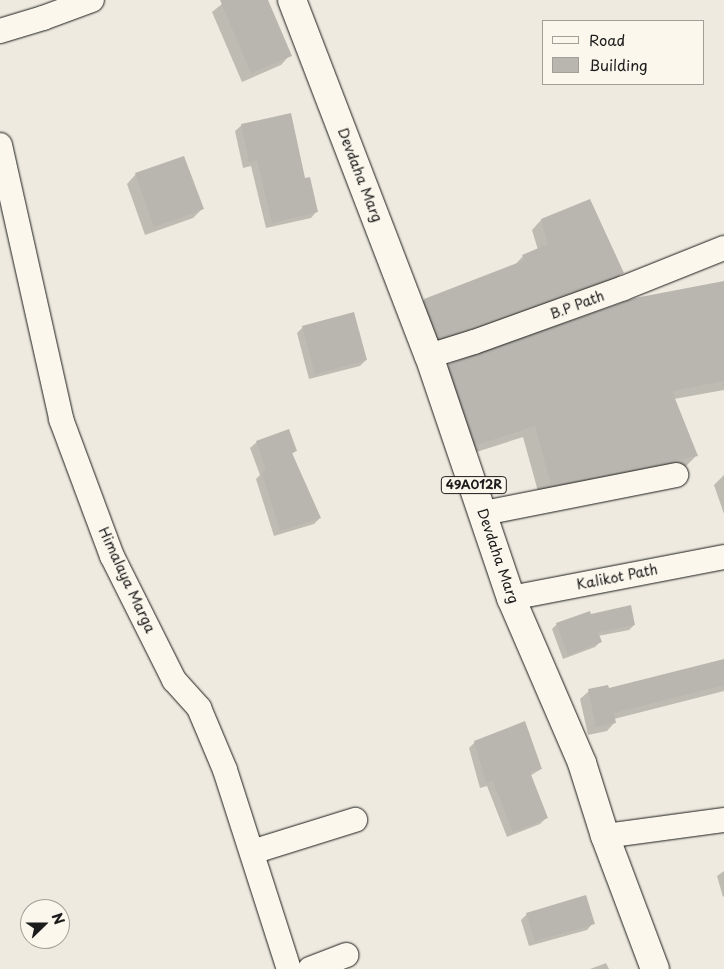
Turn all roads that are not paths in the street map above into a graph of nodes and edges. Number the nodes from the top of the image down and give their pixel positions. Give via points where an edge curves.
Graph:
1 (92, 0) edge
2 (292, 0) edge
3 (0, 30) edge
4 (0, 145) edge
5 (724, 248) edge
6 (429, 356) junction
7 (676, 475) dead end
8 (484, 513) junction
9 (724, 557) edge
10 (511, 598) junction
11 (355, 820) dead end
12 (724, 820) edge
13 (605, 836) junction
14 (252, 852) junction
15 (346, 955) dead end
16 (290, 969) edge
17 (310, 969) edge
18 (655, 969) edge

1 - 3 street
2 - 6 main road, Devdaha Marg / 49A012R
4 - 14 street, Himalaya Marga via 61,419 112,556 174,680 199,708 225,770
5 - 6 street, B.P Path via 605,295
6 - 8 main road, Devdaha Marg / 49A012R
7 - 8 street
8 - 10 main road, Devdaha Marg / 49A012R
9 - 10 street, Kalikot Path
10 - 13 main road, Devdaha Marg / 49A012R via 582,763
11 - 14 street
12 - 13 street
13 - 18 main road, Devdaha Marg / 49A012R
14 - 16 street, Himalaya Marga
15 - 17 street

